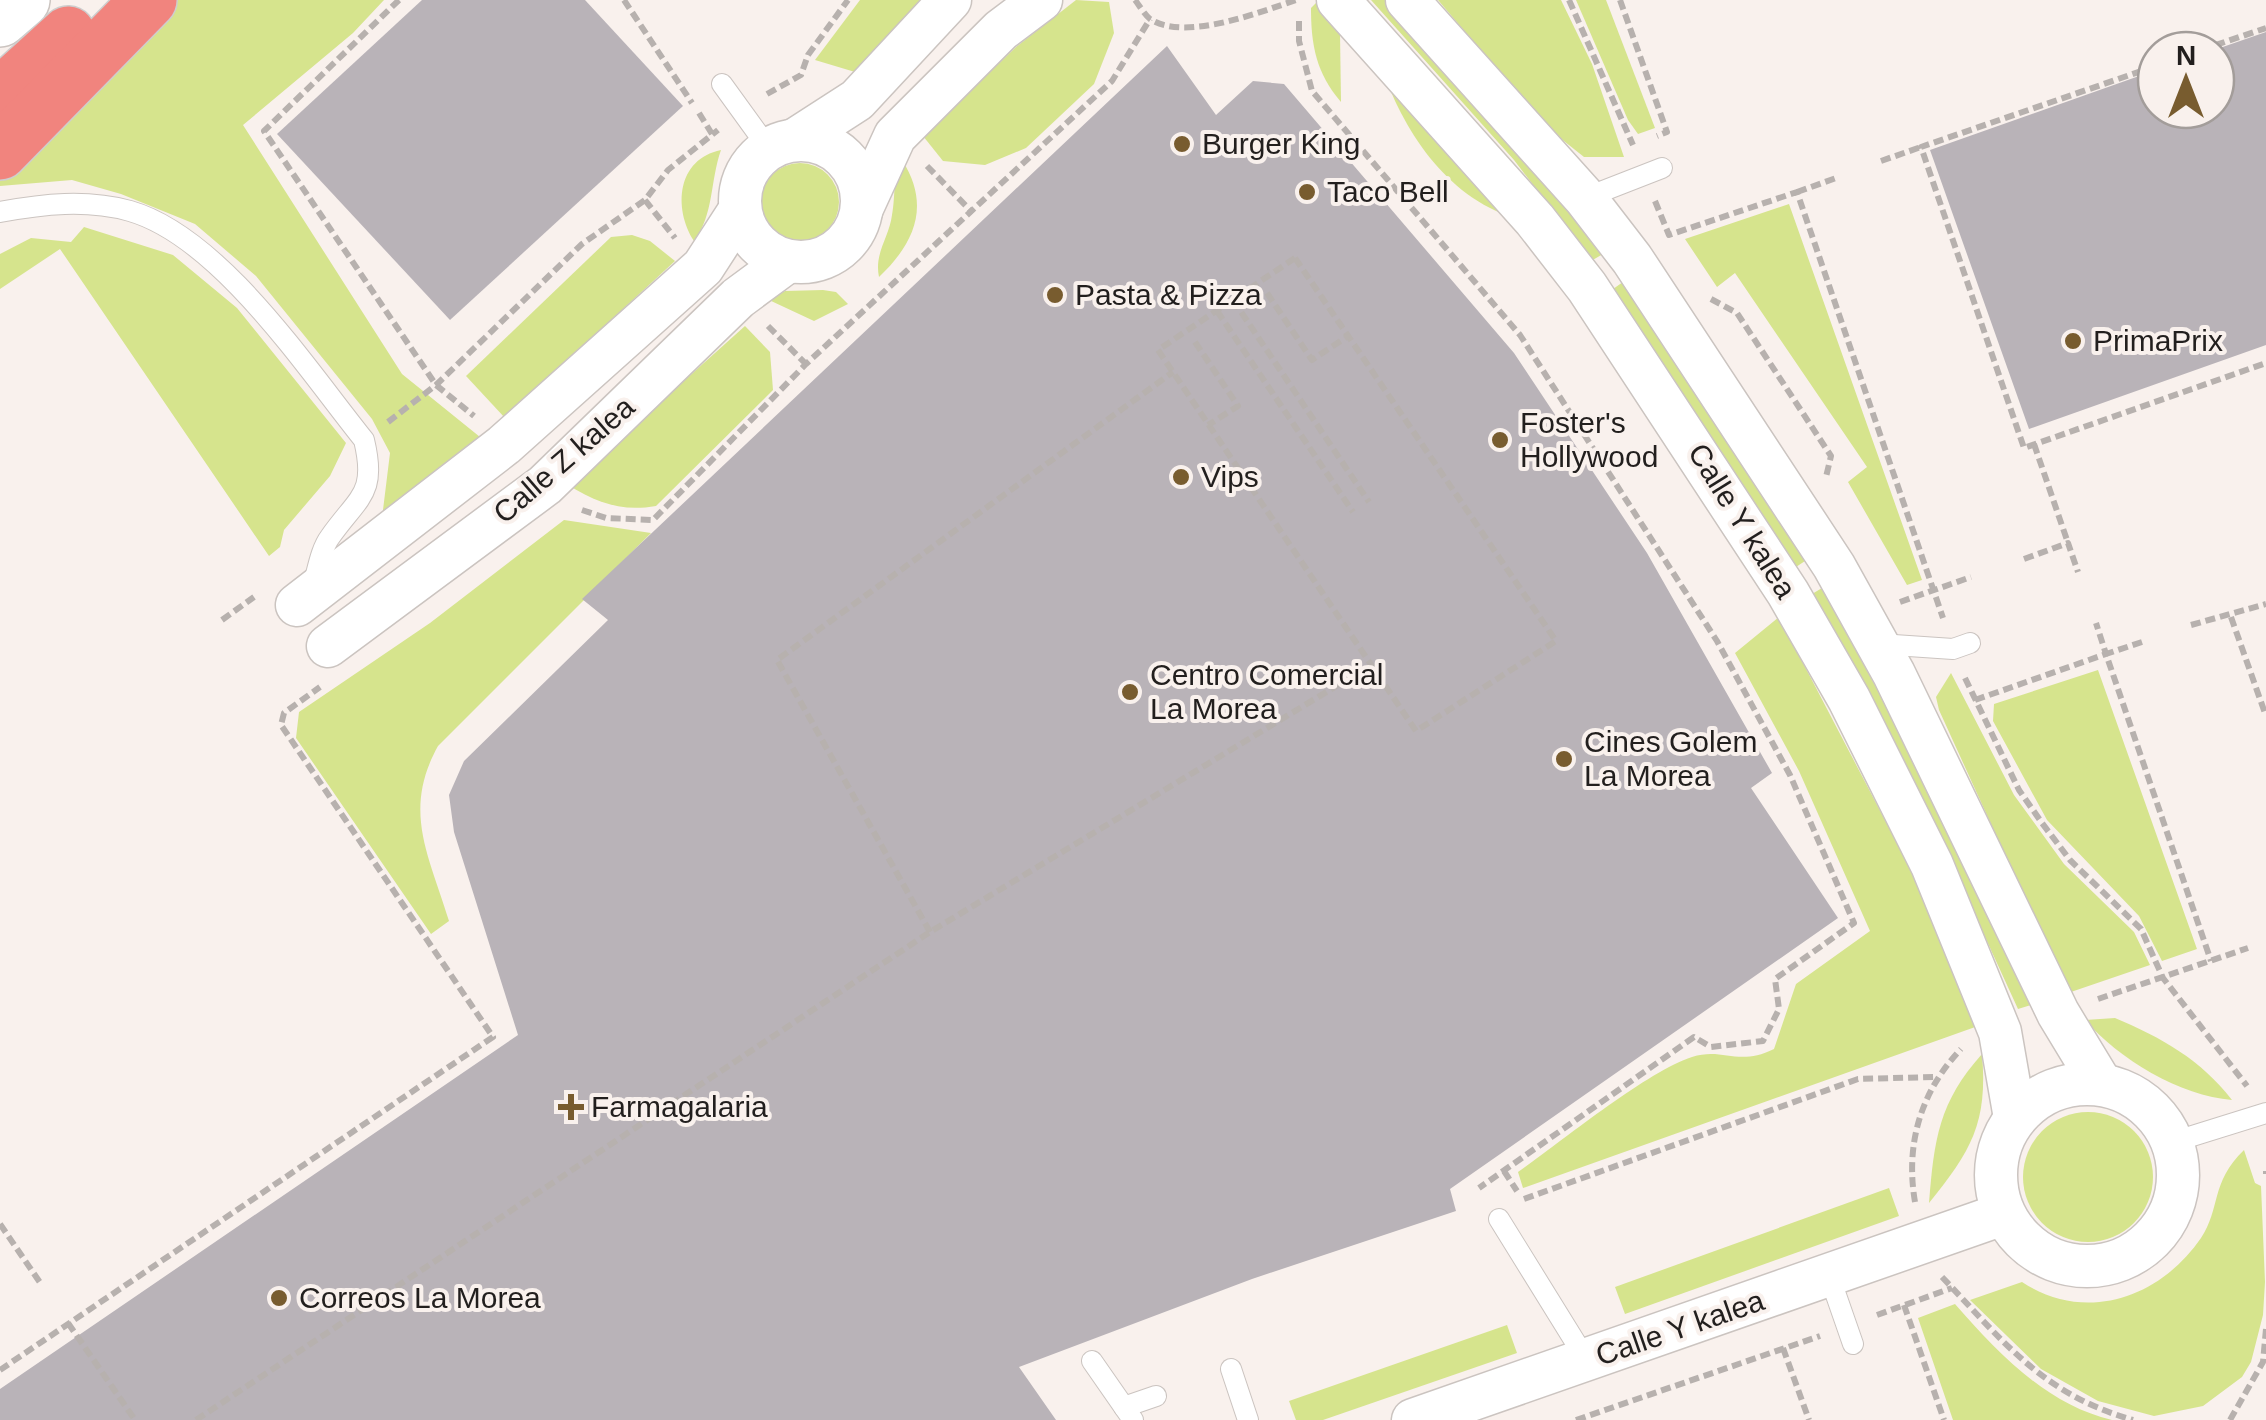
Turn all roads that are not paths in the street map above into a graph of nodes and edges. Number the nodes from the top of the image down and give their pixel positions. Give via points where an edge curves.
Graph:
1 (22, 0) edge
2 (58, 0) edge
3 (106, 0) edge
4 (149, 0) edge
5 (950, 0) edge
6 (1041, 0) edge
7 (1338, 0) edge
8 (1407, 0) edge
9 (0, 19) edge
10 (0, 58) edge
11 (722, 84) dead end
12 (0, 96) edge
13 (782, 144) junction
14 (0, 152) edge
15 (1662, 168) dead end
16 (1585, 198) junction
17 (862, 208) junction
18 (740, 210) junction
19 (0, 212) edge
20 (788, 261) junction
21 (290, 596) joint
22 (1877, 644) junction
23 (1970, 644) dead end
24 (328, 646) dead end
25 (2101, 1084) junction
26 (2266, 1113) edge
27 (2015, 1118) junction
28 (2173, 1142) junction
29 (2004, 1214) junction
30 (1498, 1219) dead end
31 (1829, 1275) junction
32 (1853, 1344) dead end
33 (1092, 1361) dead end
34 (1587, 1361) junction
35 (1231, 1370) dead end
36 (1156, 1396) dead end
37 (1128, 1414) edge
38 (1248, 1420) edge
39 (1413, 1420) edge

1 - 9 street
2 - 10 highway
3 - 12 highway
4 - 14 highway
5 - 13 street via 857,100
6 - 17 street via 1001,30 895,136
7 - 27 street, Calle Y kalea via 1536,220 1587,287 1788,593 1932,865 2000,1032
8 - 16 street, Calle Y kalea
11 - 13 lane
13 - 17 street via 813,141 845,158 856,173
13 - 18 street via 745,176
15 - 16 lane
16 - 22 street, Calle Y kalea via 1730,405
17 - 20 street via 857,228 828,257
18 - 20 street via 761,248
18 - 21 street, Calle Z kalea via 702,267 504,445
19 - 21 lane via 56,202 131,211 221,266 364,440 371,469 366,496 326,540
20 - 24 street, Calle Z kalea via 738,298 545,484
22 - 23 lane
22 - 25 street, Calle Y kalea via 2058,1013
25 - 27 street via 2069,1084 2041,1095
25 - 28 street via 2142,1100
26 - 28 lane
27 - 29 street via 1999,1148 1995,1175
28 - 29 street via 2180,1181 2174,1206 2149,1243 2121,1261 2092,1267 2058,1263 2025,1242
29 - 31 street, Calle Y kalea
30 - 34 lane
31 - 32 lane
31 - 34 street, Calle Y kalea
33 - 37 lane
34 - 39 street, Calle Y kalea
35 - 38 lane
36 - 37 lane

